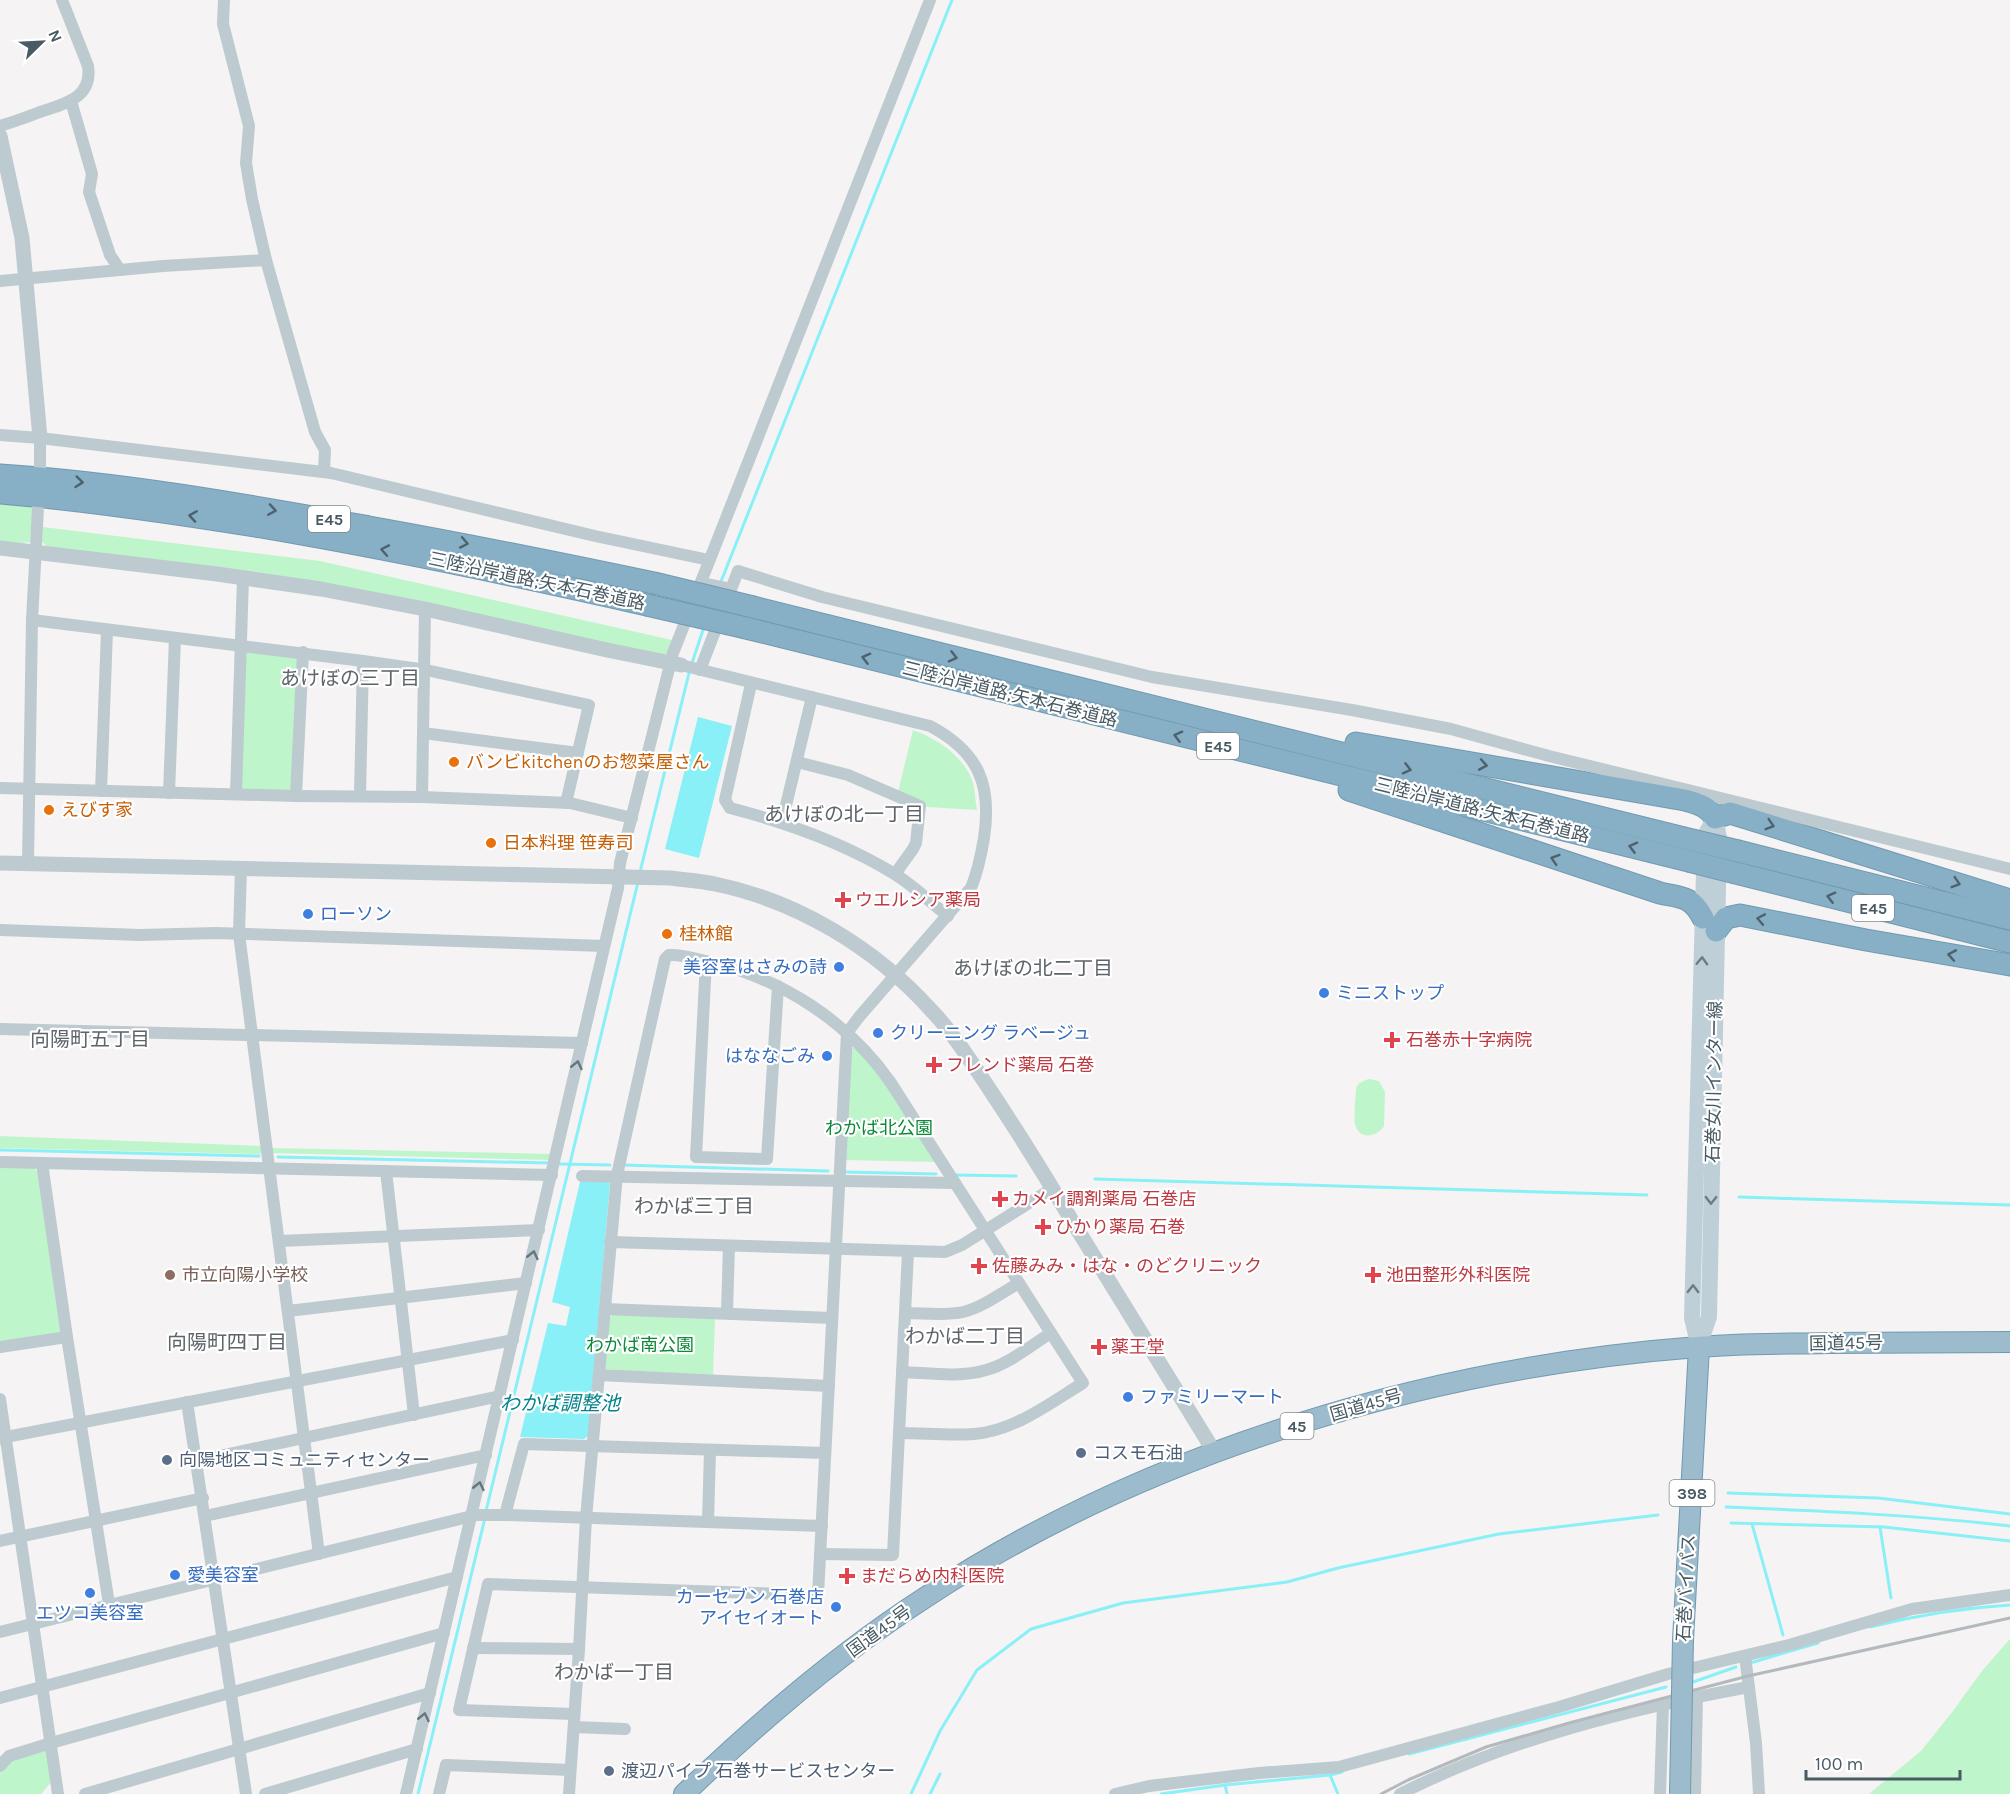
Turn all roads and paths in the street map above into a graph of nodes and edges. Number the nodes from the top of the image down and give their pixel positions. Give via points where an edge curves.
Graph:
1 (62, 0) edge
2 (224, 0) edge
3 (930, 0) edge
4 (71, 101) junction
5 (0, 126) edge
6 (0, 136) edge
7 (266, 260) junction
8 (120, 270) junction
9 (27, 279) junction
10 (0, 281) edge
11 (0, 435) edge
12 (40, 438) junction
13 (40, 468) dead end
14 (324, 471) junction
15 (0, 475) edge
16 (0, 493) edge
17 (38, 508) dead end
18 (0, 548) edge
19 (36, 551) junction
20 (709, 560) junction
21 (243, 578) junction
22 (700, 583) junction
23 (731, 590) junction
24 (425, 609) junction
25 (32, 620) junction
26 (107, 631) junction
27 (175, 638) junction
28 (241, 645) junction
29 (303, 652) junction
30 (363, 660) junction
31 (686, 667) junction
32 (426, 670) junction
33 (751, 684) junction
34 (1076, 687) junction
35 (812, 697) junction
36 (423, 733) junction
37 (1213, 744) junction
38 (578, 753) junction
39 (797, 762) junction
40 (0, 788) edge
41 (30, 788) junction
42 (102, 791) junction
43 (169, 793) junction
44 (236, 794) junction
45 (360, 795) junction
46 (296, 796) junction
47 (422, 797) junction
48 (566, 803) junction
49 (632, 818) junction
50 (1715, 818) junction
51 (782, 822) junction
52 (0, 863) edge
53 (28, 863) junction
54 (241, 868) junction
55 (2010, 869) edge
56 (895, 874) junction
57 (626, 876) junction
58 (2010, 900) edge
59 (948, 916) junction
60 (2010, 919) edge
61 (1709, 924) junction
62 (0, 930) edge
63 (239, 934) junction
64 (2010, 942) edge
65 (604, 946) junction
66 (706, 961) junction
67 (2010, 965) edge
68 (896, 975) junction
69 (778, 986) junction
70 (0, 1029) edge
71 (847, 1033) junction
72 (251, 1035) junction
73 (582, 1043) junction
74 (0, 1162) edge
75 (42, 1163) junction
76 (270, 1169) junction
77 (386, 1171) junction
78 (552, 1175) junction
79 (617, 1175) junction
80 (582, 1176) dead end
81 (839, 1182) junction
82 (955, 1183) junction
83 (1053, 1188) junction
84 (539, 1230) junction
85 (985, 1231) junction
86 (393, 1235) junction
87 (280, 1241) junction
88 (610, 1242) junction
89 (729, 1246) junction
90 (836, 1249) junction
91 (908, 1252) junction
92 (526, 1283) junction
93 (1018, 1283) junction
94 (400, 1298) junction
95 (605, 1309) junction
96 (288, 1311) junction
97 (727, 1312) junction
98 (905, 1313) junction
99 (832, 1318) junction
100 (1051, 1333) junction
101 (67, 1337) junction
102 (513, 1340) junction
103 (2010, 1342) edge
104 (0, 1347) edge
105 (1699, 1347) junction
106 (408, 1361) junction
107 (902, 1372) junction
108 (599, 1375) junction
109 (297, 1380) junction
110 (829, 1386) junction
111 (500, 1396) junction
112 (0, 1399) edge
113 (187, 1402) junction
114 (414, 1415) junction
115 (81, 1424) junction
116 (899, 1433) junction
117 (3, 1438) edge
118 (304, 1438) junction
119 (592, 1446) junction
120 (710, 1450) junction
121 (825, 1453) junction
122 (1215, 1454) junction
123 (486, 1455) junction
124 (196, 1461) junction
125 (311, 1492) junction
126 (203, 1498) junction
127 (500, 1515) junction
128 (205, 1516) junction
129 (474, 1516) junction
130 (586, 1518) junction
131 (96, 1521) junction
132 (708, 1522) junction
133 (822, 1526) junction
134 (20, 1537) junction
135 (0, 1541) edge
136 (319, 1554) junction
137 (820, 1554) junction
138 (457, 1577) junction
139 (213, 1580) junction
140 (582, 1587) junction
141 (2010, 1595) edge
142 (109, 1604) junction
143 (32, 1625) junction
144 (0, 1632) edge
145 (444, 1633) junction
146 (223, 1638) junction
147 (473, 1648) junction
148 (579, 1649) junction
149 (1745, 1656) junction
150 (42, 1686) junction
151 (1749, 1687) junction
152 (231, 1693) junction
153 (430, 1693) junction
154 (1697, 1696) junction
155 (0, 1698) edge
156 (1663, 1704) junction
157 (574, 1721) junction
158 (625, 1729) dead end
159 (51, 1743) junction
160 (239, 1748) junction
161 (417, 1749) junction
162 (0, 1766) edge
163 (570, 1770) junction
164 (58, 1794) edge
165 (85, 1794) edge
166 (246, 1794) edge
167 (265, 1794) edge
168 (406, 1794) edge
169 (439, 1794) edge
170 (569, 1794) edge
171 (684, 1794) edge
172 (1115, 1794) edge
173 (1400, 1794) edge
174 (1660, 1794) edge
175 (1680, 1794) edge
176 (1695, 1794) edge
177 (1759, 1794) edge

1 - 4 street via 90,77 84,90
2 - 7 street via 223,24 249,126 246,163
3 - 20 street
4 - 5 street
4 - 8 street via 92,174 89,192 110,255
6 - 9 street
7 - 8 street
7 - 14 street via 315,432 326,450
8 - 9 street
9 - 10 street
9 - 12 street
11 - 12 street
12 - 13 street
12 - 14 street
14 - 20 street
15 -> 34 highway, 三陸沿岸道路;矢本石巻道路 / E45, bridge via 247,505 449,540 654,583
37 -> 16 highway, 三陸沿岸道路;矢本石巻道路 / E45, bridge via 647,604 509,574 126,506
17 - 19 street
18 - 19 street
19 - 21 street
19 - 25 street
20 - 22 street
21 - 24 street
21 - 28 street
22 - 23 street
22 - 31 street via 673,653
23 - 31 street
23 - 55 street via 738,571 822,597 1152,677 1451,729
24 - 31 street
24 - 32 street
25 - 26 street
25 - 41 street
26 - 27 street
26 - 42 street
27 - 28 street
27 - 43 street
28 - 29 street
28 - 44 street
29 - 30 street
29 - 46 street
30 - 32 street
30 - 45 street
31 - 33 street
31 - 49 street
32 - 36 street
32 - 38 street via 589,705
33 - 35 street
33 - 51 street via 725,800 730,808
34 -> 50 highway via 1367,745 1685,800 1701,805
34 -> 60 highway, 三陸沿岸道路;矢本石巻道路 / E45, bridge
35 - 39 street
35 - 59 street via 930,726 963,748 973,762 987,806 979,870 971,888
36 - 38 street
36 - 47 street
61 -> 37 highway via 1688,900
64 -> 37 highway, 三陸沿岸道路;矢本石巻道路 / E45, bridge
38 - 48 street
39 - 51 street
39 - 56 street via 848,775 920,806 916,843
40 - 41 street
41 - 42 street
41 - 53 street
42 - 43 street
43 - 44 street
44 - 46 street
45 - 46 street
45 - 47 street
47 - 48 street
48 - 49 street
49 - 57 street via 620,863
50 -> 58 highway via 1730,813
50 - 61 main road, 石巻女川インター線 via 1705,835
51 - 56 street via 839,844
52 - 53 street
53 - 54 street
54 - 57 street
54 - 63 street
56 - 59 street
57 - 65 street
57 - 68 street via 716,884 758,896 807,915 854,943
59 - 68 street
67 -> 61 highway via 1740,915
61 - 105 main road, 石巻女川インター線 via 1709,1317
62 - 63 street
63 - 65 street
63 - 72 street
65 - 73 street
66 - 69 street
66 - 69 street via 696,1157 767,1159
66 - 79 street via 672,955 665,959
68 - 71 street
68 - 83 street via 963,1048
69 - 71 street via 822,1012
70 - 72 street
71 - 81 street
71 - 82 street via 883,1072
72 - 73 street
72 - 76 street
78 -> 73 street
74 - 75 street
75 - 76 street
75 - 101 street
76 - 77 street
76 - 87 street
77 - 78 street
77 - 86 street
78 - 84 street
79 - 80 street
79 - 81 street
79 - 88 street
81 - 82 street
81 - 90 street
82 - 85 street
83 - 85 street
83 - 122 street
84 - 86 street
92 -> 84 street
85 - 91 street via 945,1252
85 - 93 street
86 - 87 street
86 - 94 street
87 - 96 street
88 - 89 street
88 - 95 street
89 - 90 street
89 - 97 street
90 - 91 street
90 - 99 street
91 - 98 street
92 - 94 street
92 - 102 street
93 - 98 street via 965,1311
93 - 100 street
94 - 96 street
94 - 106 street
95 - 97 street
95 - 108 street
96 - 109 street
97 - 99 street
98 - 107 street
99 - 110 street
100 - 107 street via 986,1370 956,1374
100 - 116 street via 1083,1383 1032,1414 994,1430 975,1434
101 - 104 street
101 - 115 street
102 - 106 street
102 - 111 street
103 - 105 highway, 国道45号 / 45
105 - 122 highway, 国道45号 / 45 via 1472,1378 1362,1405
105 - 175 highway, 石巻バイパス / 398, bridge via 1683,1640
106 - 109 street
106 - 114 street
107 - 116 street
108 - 110 street
108 - 119 street
109 - 113 street
109 - 118 street
110 - 121 street
111 - 114 street
111 - 123 street
112 - 117 street
113 - 115 street
113 - 124 street
114 - 118 street
115 - 117 street
115 - 131 street
116 - 137 street via 893,1556
117 - 134 street
118 - 124 street
118 - 125 street
119 - 120 street
119 - 127 street via 524,1444
119 - 130 street
120 - 121 street
120 - 132 street
121 - 133 street
122 - 171 highway, 国道45号 / 45 via 1142,1481 1066,1516 926,1597 806,1684
123 - 125 street
129 -> 123 street
124 - 126 street
125 - 128 street
125 - 136 street
126 - 128 street
126 - 131 street
127 - 129 street
127 - 130 street
128 - 139 street
129 - 136 street
129 - 138 street
130 - 132 street
130 - 140 street
131 - 134 street
131 - 142 street
132 - 133 street
133 - 137 street
134 - 135 street
134 - 143 street
136 - 139 street
137 - 140 street via 818,1595
138 - 145 street
138 - 146 street
139 - 142 street
139 - 146 street
140 - 147 street via 488,1584
140 - 148 street
141 - 149 street via 1912,1609
142 - 143 street
143 - 144 street
143 - 150 street
145 - 152 street
145 - 153 street
146 - 150 street
146 - 152 street
147 - 148 street
147 - 157 street via 459,1710
148 - 157 street
149 - 151 street
149 - 172 street via 1339,1767 1149,1786
150 - 155 street
150 - 159 street
151 - 154 street
151 - 177 street
152 - 159 street
152 - 160 street
153 - 160 street
161 -> 153 street
154 - 156 street
154 - 176 street
156 - 173 street via 1528,1741
156 - 174 street
157 - 158 street
157 - 163 street
159 - 162 street via 9,1756
159 - 164 street
160 - 165 street
160 - 166 street
161 - 167 street
161 - 168 street
163 - 169 street via 446,1765
163 - 170 street

